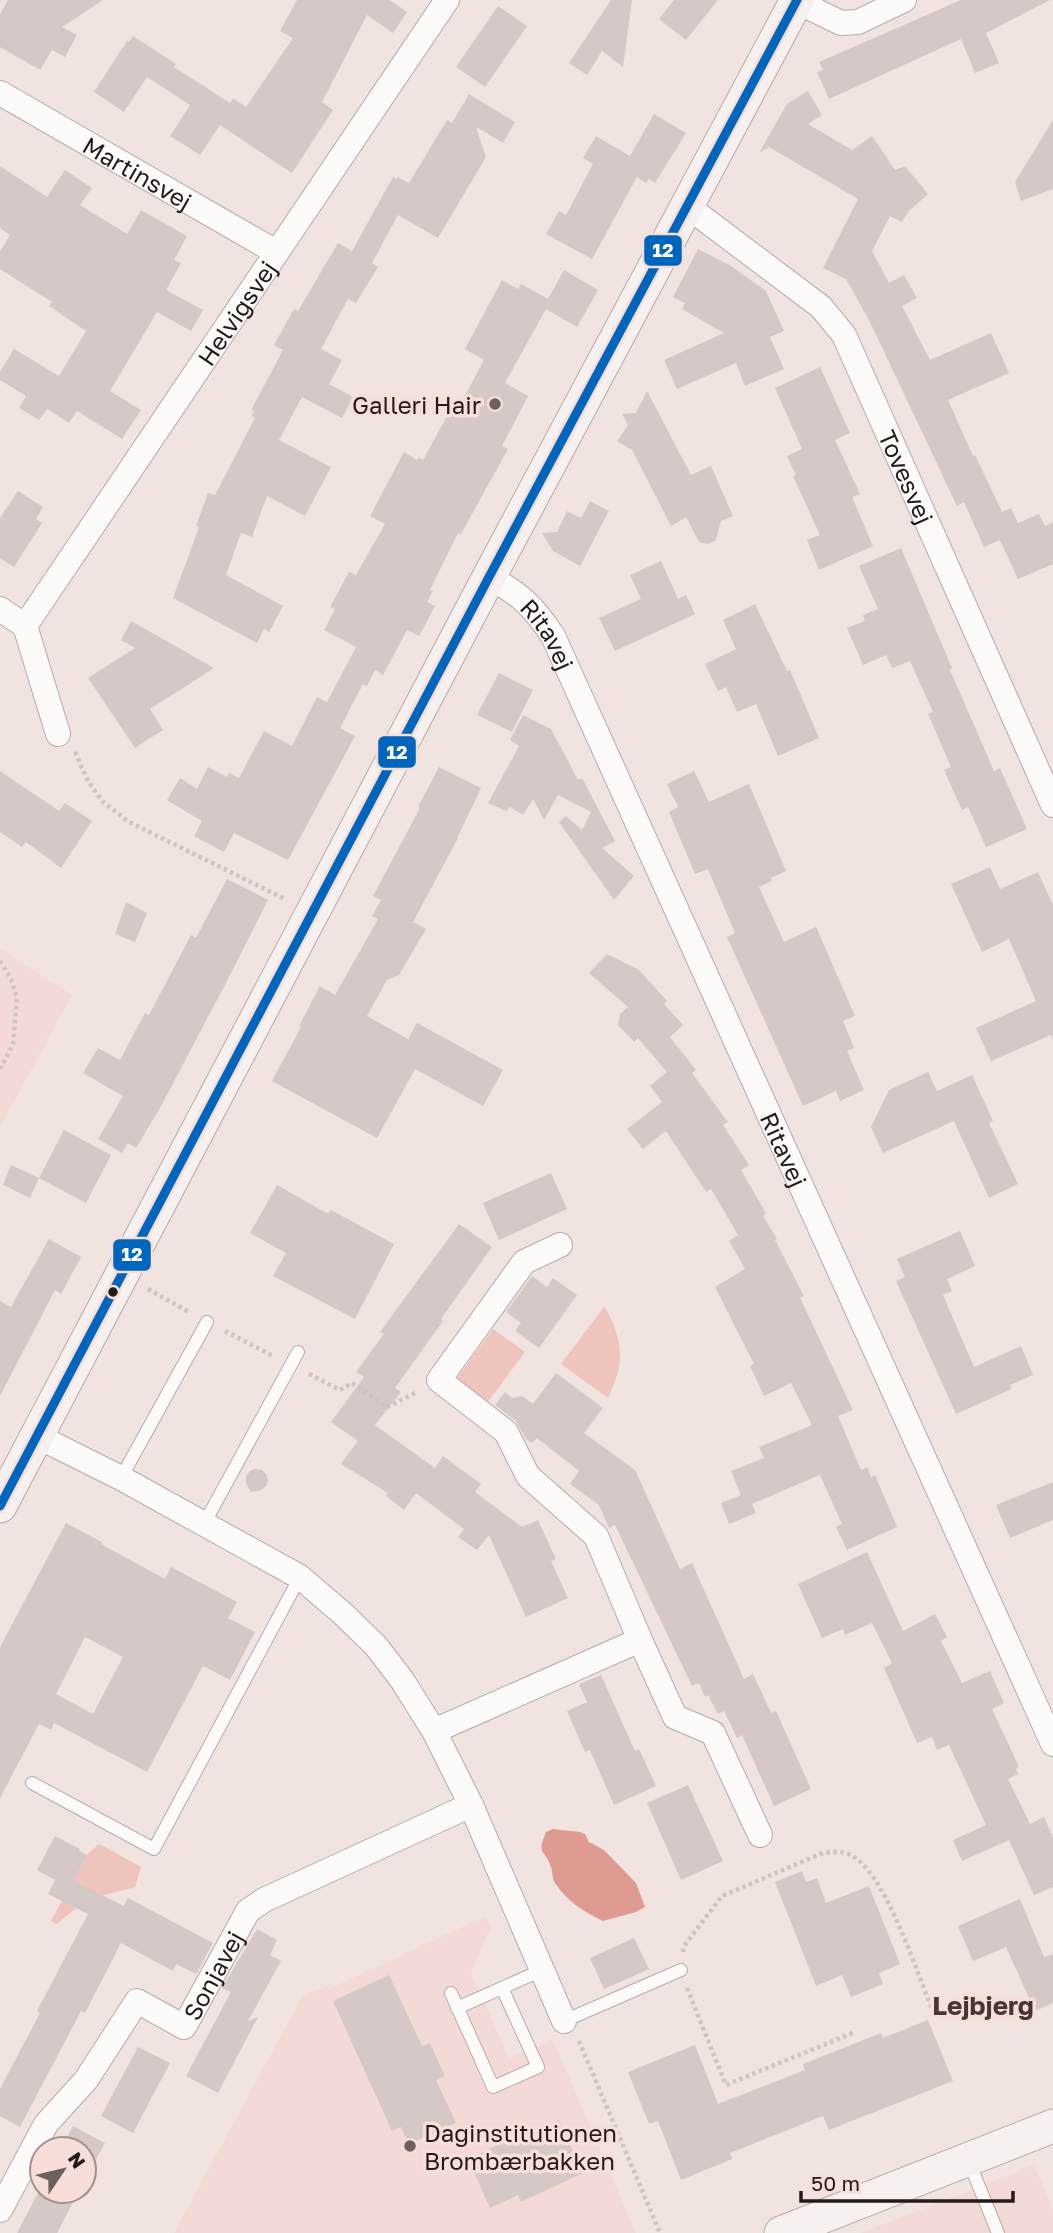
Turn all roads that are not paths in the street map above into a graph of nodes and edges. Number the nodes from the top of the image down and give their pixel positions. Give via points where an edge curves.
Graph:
1 (447, 0) edge
2 (904, 0) edge
3 (797, 1) edge
4 (0, 93) edge
5 (687, 206) junction
6 (276, 252) junction
7 (489, 577) junction
8 (0, 609) edge
9 (25, 626) junction
10 (58, 734) road end
11 (1053, 805) edge
12 (560, 1245) dead end
13 (207, 1322) dead end
14 (299, 1352) dead end
15 (37, 1436) junction
16 (121, 1478) junction
17 (0, 1506) edge
18 (204, 1524) junction
19 (300, 1577) junction
20 (640, 1640) junction
21 (434, 1731) junction
22 (1053, 1744) edge
23 (32, 1783) dead end
24 (471, 1805) junction
25 (760, 1835) dead end
26 (542, 1970) junction
27 (681, 1970) road end
28 (502, 1988) junction
29 (451, 1993) dead end
30 (457, 2008) junction
31 (564, 2021) joint
32 (1053, 2126) edge
33 (968, 2159) junction
34 (0, 2210) edge
35 (781, 2233) edge
36 (998, 2233) edge

1 - 6 street, Helvigsvej
2 - 3 street via 858,22 841,23
3 - 5 street
4 - 6 street, Martinsvej
5 - 7 street
5 - 11 street, Tovesvej via 821,307 844,335
6 - 9 street, Helvigsvej
7 - 15 street
7 - 22 street, Ritavej via 530,604 553,636
8 - 9 street
9 - 10 street
12 - 20 street via 524,1262 439,1380 506,1432 528,1476 596,1536
13 - 16 lane
14 - 18 lane
15 - 16 street
15 - 17 street
16 - 18 street
18 - 19 street
19 - 21 street via 376,1646
19 - 23 lane via 154,1849
20 - 21 street
20 - 25 street via 675,1717 713,1733
21 - 24 street
24 - 26 street
24 - 34 street, Sonjavej via 248,1911 184,2026 137,2001 86,2080 47,2124
26 - 28 lane
26 - 31 street
27 - 31 lane
28 - 30 lane
28 - 30 lane via 538,2067 493,2087
29 - 30 lane
32 - 33 street
33 - 35 street
33 - 36 lane

